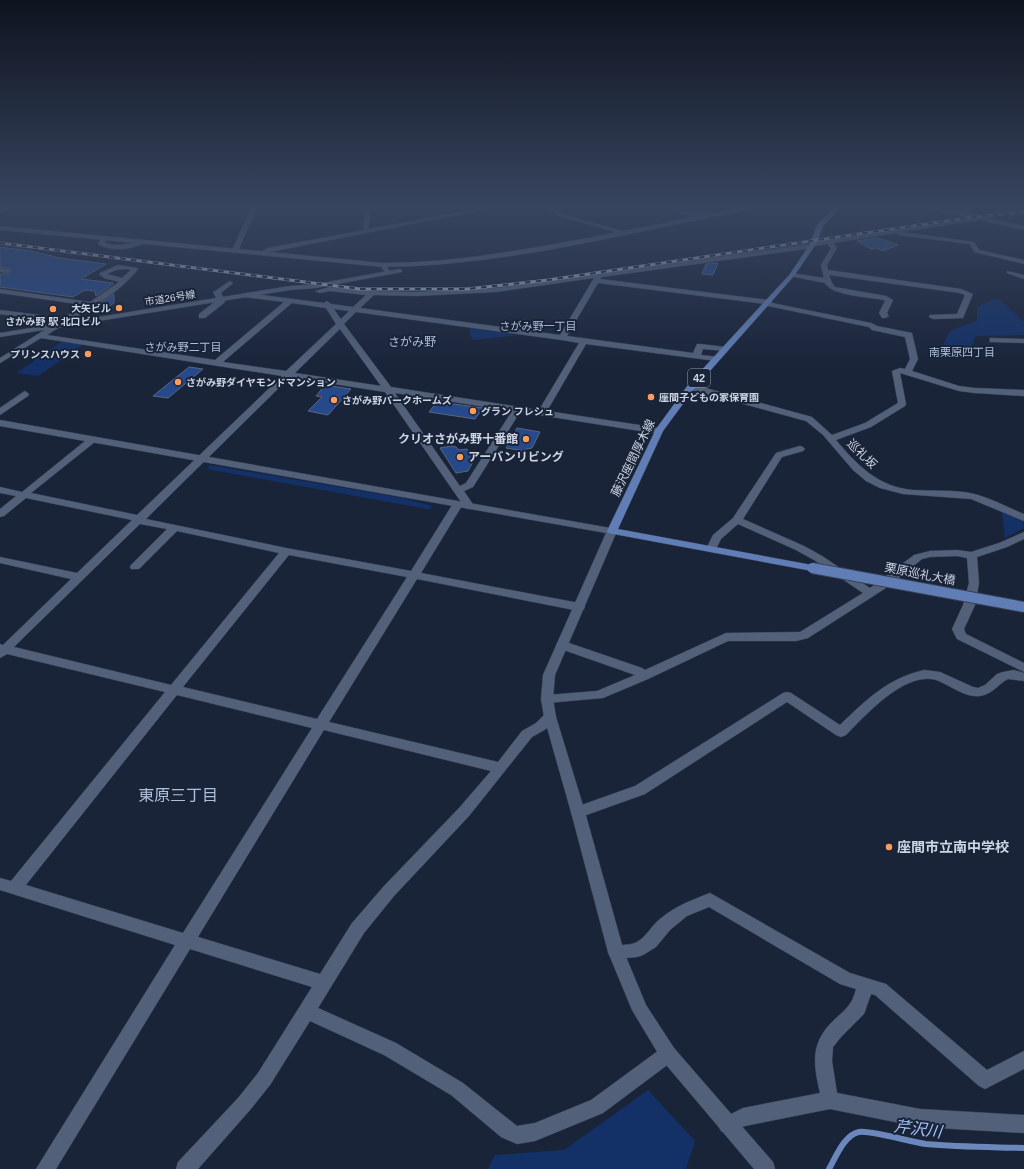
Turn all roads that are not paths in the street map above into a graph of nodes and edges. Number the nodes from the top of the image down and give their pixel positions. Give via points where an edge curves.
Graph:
1 (328, 260) edge
2 (472, 260) edge
3 (712, 260) edge
4 (803, 260) edge
5 (827, 260) edge
6 (1013, 260) edge
7 (1024, 262) edge
8 (438, 264) junction
9 (383, 265) junction
10 (825, 272) junction
11 (1009, 272) dead end
12 (388, 273) junction
13 (792, 276) junction
14 (1024, 277) edge
15 (598, 279) junction
16 (123, 281) dead end
17 (828, 281) junction
18 (230, 283) dead end
19 (317, 289) junction
20 (0, 290) edge
21 (372, 293) junction
22 (247, 296) junction
23 (221, 300) junction
24 (290, 301) junction
25 (768, 303) junction
26 (91, 304) junction
27 (329, 307) junction
28 (354, 310) junction
29 (0, 312) edge
30 (202, 316) dead end
31 (885, 316) dead end
32 (933, 317) dead end
33 (66, 321) junction
34 (340, 324) junction
35 (57, 326) junction
36 (0, 334) edge
37 (40, 336) junction
38 (562, 338) junction
39 (993, 340) dead end
40 (584, 341) junction
41 (1024, 341) edge
42 (725, 349) junction
43 (696, 356) junction
44 (716, 359) junction
45 (0, 361) edge
46 (217, 363) junction
47 (907, 372) junction
48 (290, 374) junction
49 (691, 387) junction
50 (387, 388) junction
51 (1024, 392) edge
52 (25, 394) dead end
53 (518, 409) junction
54 (0, 412) edge
55 (542, 413) junction
56 (0, 423) edge
57 (659, 431) junction
58 (93, 439) junction
59 (830, 439) junction
60 (800, 448) dead end
61 (203, 458) junction
62 (0, 490) edge
63 (24, 495) junction
64 (462, 500) junction
65 (0, 514) edge
66 (1024, 518) edge
67 (138, 520) junction
68 (737, 520) junction
69 (174, 528) junction
70 (612, 531) junction
71 (1024, 535) edge
72 (711, 549) junction
73 (286, 551) junction
74 (972, 555) junction
75 (0, 560) edge
76 (135, 567) dead end
77 (412, 575) junction
78 (78, 577) junction
79 (870, 593) junction
80 (1024, 607) edge
81 (579, 608) junction
82 (562, 646) junction
83 (2, 650) edge
84 (1024, 668) edge
85 (644, 676) junction
86 (1024, 677) edge
87 (174, 691) junction
88 (547, 699) junction
89 (550, 717) junction
90 (320, 724) junction
91 (501, 768) junction
92 (578, 812) junction
93 (7, 887) edge
94 (185, 941) junction
95 (616, 952) junction
96 (324, 983) junction
97 (865, 985) junction
98 (306, 1011) junction
99 (668, 1054) junction
100 (1024, 1060) edge
101 (830, 1100) junction
102 (1024, 1124) edge
103 (727, 1125) junction
104 (45, 1169) edge
105 (185, 1169) edge
106 (766, 1169) edge

1 - 9 street
2 - 8 street
3 - 15 street
4 - 13 main road, 藤沢座間厚木線 / 42
5 - 10 street via 824,265
6 - 7 street
8 - 9 street
8 - 12 street, 市道26号線
9 - 12 street
10 - 17 street
10 - 32 street via 969,294 960,316
11 - 14 street
12 - 19 street, 市道26号線
13 - 17 street
13 - 25 main road, 藤沢座間厚木線 / 42
15 - 21 street via 473,292
15 - 25 street
15 - 38 street
16 - 26 street
17 - 31 street via 837,290 886,298 889,300
18 - 23 street via 217,292
19 - 21 street
19 - 22 street, 市道26号線
19 - 27 street
20 - 26 street
21 - 28 street
22 - 23 street, 市道26号線
22 - 24 street
23 - 30 street
23 - 35 street, 市道26号線
24 - 27 street
24 - 46 street
25 - 42 main road, 藤沢座間厚木線 / 42
25 - 47 street via 909,335 914,359
26 - 33 street
27 - 28 street
27 - 34 street
28 - 34 street
28 - 38 street
29 - 33 street
33 - 35 street
34 - 48 street
34 - 50 street
35 - 36 street, 市道26号線
35 - 37 street
37 - 45 street
37 - 46 street
38 - 40 street
39 - 41 street
40 - 43 street
40 - 55 street
42 - 43 street via 700,346
42 - 44 main road, 藤沢座間厚木線 / 42
43 - 44 street
44 - 49 main road, 藤沢座間厚木線 / 42
46 - 48 street
47 - 51 street via 968,390
47 - 59 street via 896,372 902,404 868,425
48 - 50 street
48 - 61 street
49 - 57 main road, 藤沢座間厚木線 / 42
49 - 59 street, 巡礼坂 via 809,419
50 - 53 street
50 - 64 street
52 - 54 street
53 - 55 street
53 - 64 street
55 - 57 street
56 - 58 street
57 - 70 main road, 藤沢座間厚木線 / 42
58 - 61 street
58 - 63 street
59 - 66 street, 巡礼坂 via 854,466 882,486 904,492 975,497
60 - 68 street via 779,455
61 - 64 street
61 - 67 street
62 - 63 street
63 - 65 street
63 - 67 street
64 - 70 street
64 - 77 street
67 - 69 street
67 - 78 street
68 - 72 street via 717,537
68 - 79 street via 818,558
69 - 73 street
69 - 76 street
70 - 72 main road
70 - 81 street
71 - 74 street via 1003,546
72 - 80 main road, 栗原巡礼大橋, bridge
73 - 77 street
73 - 87 street
74 - 79 street via 930,554 918,557
74 - 84 street via 974,583 958,632 966,639
75 - 78 street
77 - 81 street
77 - 90 street
78 - 83 street
79 - 85 street via 804,635 726,637
81 - 82 street
82 - 85 street via 638,671
82 - 88 street via 549,675
83 - 87 street
85 - 88 street via 599,695
86 - 92 street via 1005,675 978,692 940,676 923,674 893,685 841,732 787,696 640,790
87 - 90 street
87 - 93 street
88 - 89 street
89 - 91 street via 527,734
89 - 92 street
90 - 91 street
90 - 94 street
91 - 96 street via 464,812 389,891 350,940
92 - 95 street
93 - 94 street
94 - 96 street
94 - 104 street
95 - 97 street via 637,950 650,942 664,925 682,911 710,900 846,979
95 - 99 street via 640,1010
96 - 98 street
97 - 100 street via 880,989 985,1080
97 - 101 street via 858,1008 827,1040 824,1071
98 - 99 street via 390,1049 457,1089 507,1131 517,1135 534,1132 597,1107
98 - 105 street via 264,1079
99 - 103 street
101 - 102 street via 920,1118
101 - 103 street via 742,1117
103 - 106 street

